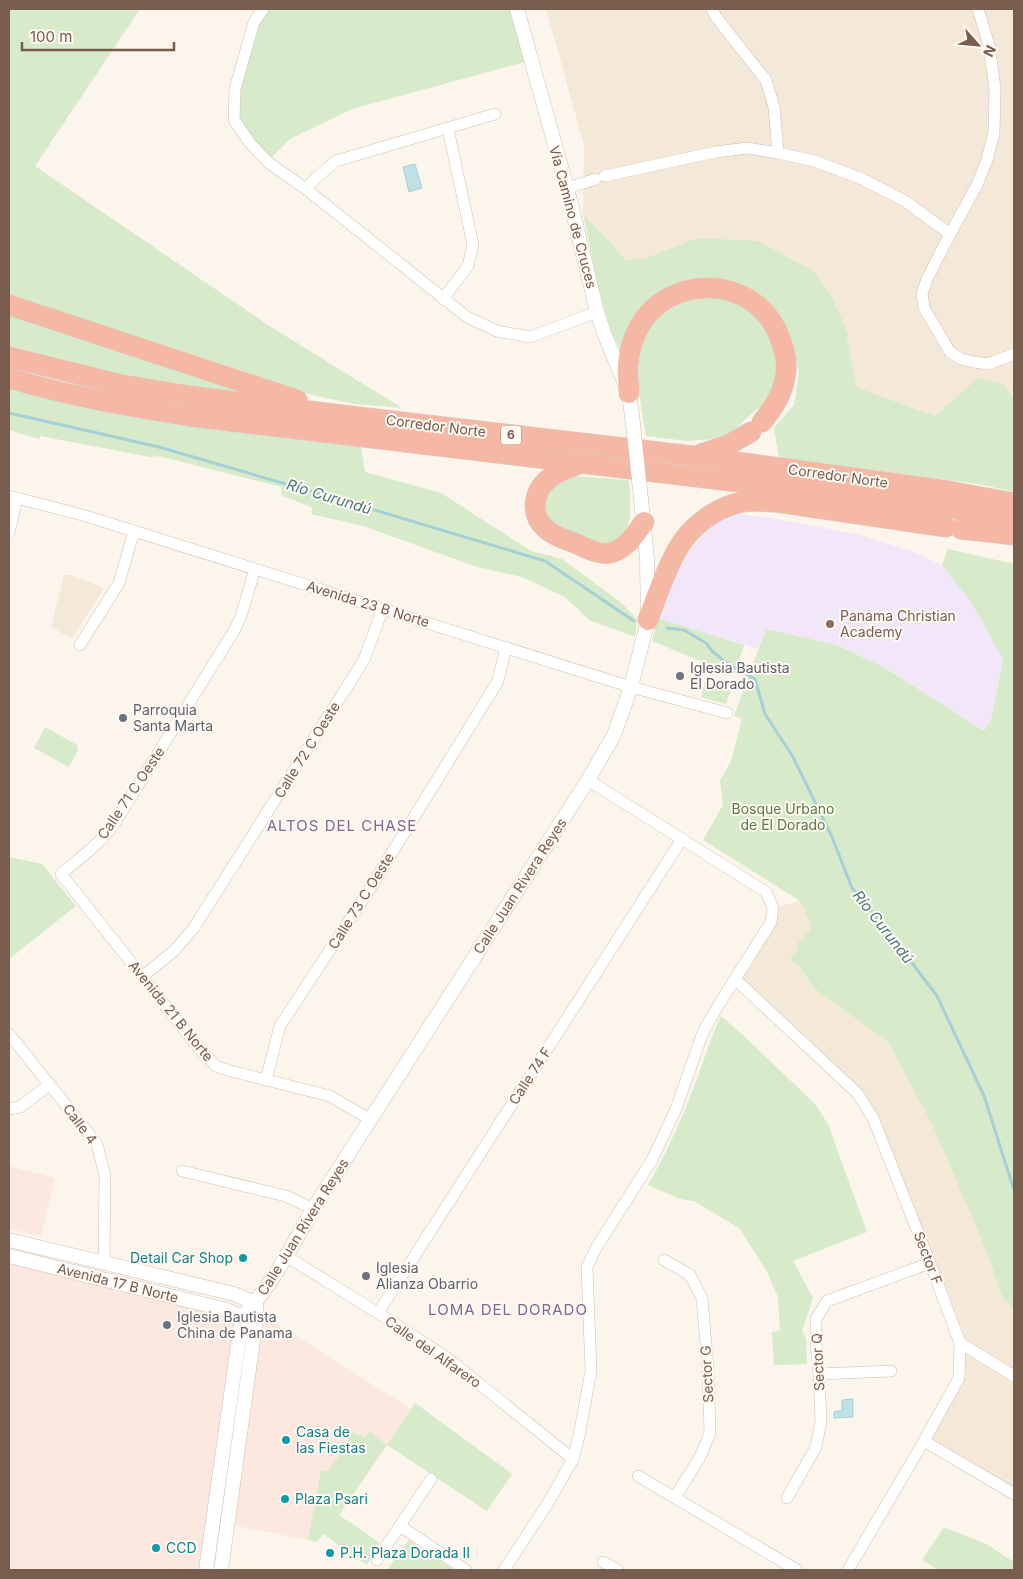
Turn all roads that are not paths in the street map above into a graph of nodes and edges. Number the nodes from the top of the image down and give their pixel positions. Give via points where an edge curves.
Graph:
1 (263, 9) edge
2 (517, 9) edge
3 (712, 9) edge
4 (978, 9) edge
5 (495, 114) dead end
6 (448, 129) junction
7 (778, 153) junction
8 (567, 188) junction
9 (306, 189) junction
10 (950, 234) junction
11 (443, 299) junction
12 (9, 305) edge
13 (598, 312) junction
14 (1014, 354) edge
15 (9, 357) edge
16 (9, 378) edge
17 (630, 393) junction
18 (342, 415) junction
19 (633, 424) joint
20 (693, 456) junction
21 (579, 464) junction
22 (13, 497) edge
23 (1014, 503) edge
24 (644, 522) junction
25 (1014, 522) edge
26 (134, 531) junction
27 (9, 533) edge
28 (1014, 534) edge
29 (255, 569) junction
30 (383, 608) junction
31 (648, 620) junction
32 (80, 645) dead end
33 (506, 647) junction
34 (631, 687) junction
35 (727, 713) dead end
36 (588, 780) junction
37 (682, 839) junction
38 (61, 874) joint
39 (143, 976) junction
40 (735, 979) junction
41 (9, 1034) edge
42 (266, 1080) junction
43 (49, 1085) junction
44 (9, 1109) edge
45 (371, 1120) junction
46 (182, 1171) dead end
47 (313, 1210) junction
48 (9, 1240) edge
49 (9, 1256) edge
50 (286, 1256) junction
51 (664, 1260) dead end
52 (104, 1262) junction
53 (930, 1263) junction
54 (256, 1303) junction
55 (378, 1313) junction
56 (242, 1317) junction
57 (256, 1319) junction
58 (960, 1343) junction
59 (891, 1371) dead end
60 (819, 1374) junction
61 (1014, 1376) edge
62 (924, 1441) junction
63 (573, 1459) junction
64 (638, 1476) dead end
65 (431, 1479) dead end
66 (1014, 1494) edge
67 (674, 1497) junction
68 (787, 1498) dead end
69 (400, 1526) junction
70 (377, 1560) dead end
71 (603, 1562) dead end
72 (206, 1570) edge
73 (221, 1570) edge
74 (466, 1570) edge
75 (504, 1570) edge
76 (618, 1570) edge
77 (797, 1570) edge
78 (848, 1570) edge

1 - 9 street via 254,22 235,89 234,120 269,162
2 - 8 street, Vía Camino de Cruces
3 - 7 street via 766,80 774,108
4 - 10 street via 989,45 995,88 994,133 977,185
5 - 6 street
6 - 9 street via 336,161
6 - 11 street via 473,244 468,266
7 - 8 street via 747,148 716,152
7 - 10 street via 815,161 862,179 905,201
8 - 13 street, Vía Camino de Cruces
9 - 11 street
10 - 14 street via 927,279 922,294 924,308 950,352 961,359 988,364
11 - 13 street via 467,317 497,330 530,336
12 - 18 highway
13 - 17 street, Vía Camino de Cruces
15 - 18 highway, Corredor Norte / 6 via 118,384
16 - 21 highway, Corredor Norte / 6 via 97,400 188,416
17 - 19 street, Vía Camino de Cruces
17 - 20 highway via 628,366 632,346 643,320 655,306 673,294 712,288 730,291 758,306 770,319 785,351 784,382 775,404 757,427 728,446
18 - 20 highway, Corredor Norte / 6
19 - 24 street, Calle Juan Rivera Reyes, bridge
20 - 23 highway, Corredor Norte / 6
21 - 24 highway via 551,476 538,492 534,503 536,514 547,530 596,552 610,553 626,544
21 - 25 highway, Corredor Norte / 6 via 903,502 970,511
22 - 26 street, Avenida 23 B Norte
22 - 27 street
24 - 31 street, Calle Juan Rivera Reyes
26 - 29 street, Avenida 23 B Norte
26 - 32 street via 119,583
28 - 31 highway via 751,501 720,509 702,521 676,550
29 - 30 street, Avenida 23 B Norte
29 - 38 street, Calle 71 C Oeste via 234,631 114,824 103,838
30 - 33 street, Avenida 23 B Norte
30 - 39 street, Calle 72 C Oeste via 364,660 193,929 174,951
31 - 34 street, Calle Juan Rivera Reyes
33 - 34 street, Avenida 23 B Norte
33 - 42 street, Calle 73 C Oeste via 498,681 366,895 280,1026
34 - 35 street, Avenida 23 B Norte
34 - 36 street, Calle Juan Rivera Reyes via 614,735
36 - 37 street
36 - 45 street, Calle Juan Rivera Reyes
37 - 40 street via 766,892 773,908 771,922
37 - 55 street, Calle 74 F
38 - 39 street, Avenida 21 B Norte
39 - 42 street, Avenida 21 B Norte via 216,1066
40 - 53 street, Sector F via 857,1093 873,1118
40 - 63 street via 703,1032 676,1108 652,1160 587,1267 592,1371
41 - 43 street, Calle 4
42 - 45 street, Avenida 21 B Norte via 330,1096
43 - 44 street via 20,1107
43 - 52 street, Calle 4 via 97,1144 105,1176
45 - 47 street, Calle Juan Rivera Reyes
46 - 47 street via 286,1196
47 - 50 street, Calle Juan Rivera Reyes
48 - 52 street, Avenida 17 B Norte
49 - 56 street, Avenida 17 B Norte via 227,1310
50 - 54 street, Calle Juan Rivera Reyes
50 - 55 street, Calle del Alfarero
51 - 67 street, Sector G via 690,1275 702,1298 708,1368 710,1433 700,1457
52 - 54 street, Avenida 17 B Norte via 234,1294
53 - 58 street, Sector F
53 - 60 street, Sector Q via 827,1301 816,1319
54 - 56 street, Calle Juan Rivera Reyes
54 - 57 street, Calle Juan Rivera Reyes
55 - 63 street, Calle del Alfarero via 446,1357
56 - 57 street, Avenida 17 B Norte
56 - 72 street
57 - 73 street, Calle Juan Rivera Reyes
58 - 61 street
58 - 62 street, Sector F via 959,1378
59 - 60 street
60 - 68 street, Sector Q via 821,1421 816,1447
62 - 66 street
62 - 78 street, Sector F
63 - 75 street
64 - 67 street
65 - 69 street
67 - 77 street
69 - 70 street
69 - 74 street
71 - 76 street

